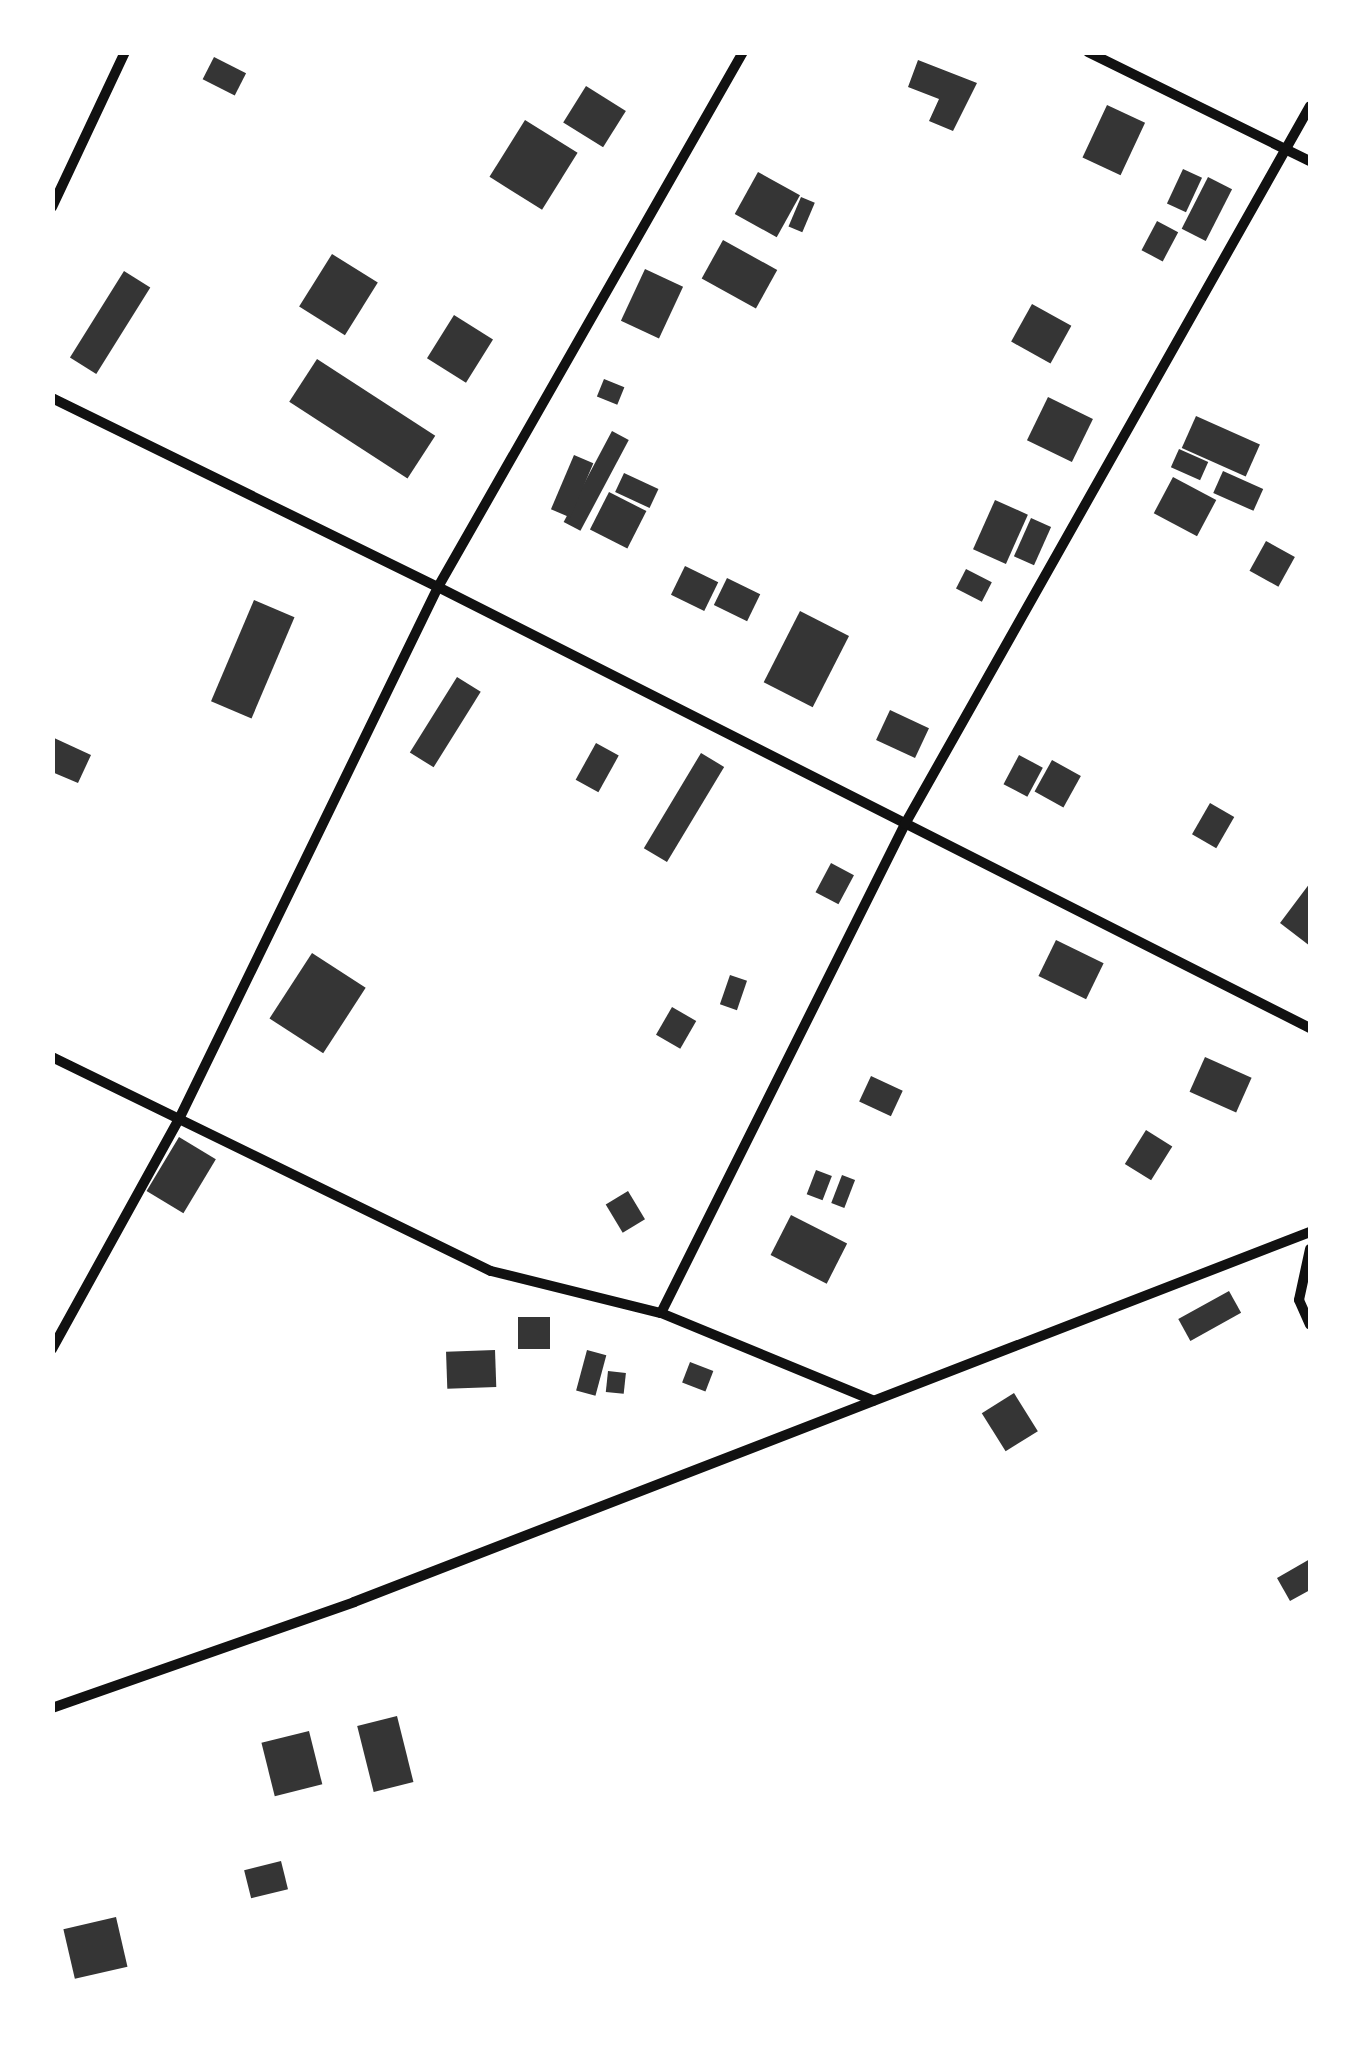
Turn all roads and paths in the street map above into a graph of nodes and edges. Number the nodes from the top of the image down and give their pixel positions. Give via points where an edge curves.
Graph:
1 (126, 52) edge
2 (742, 52) edge
3 (1088, 52) edge
4 (1310, 106) edge
5 (1287, 150) junction
6 (1310, 161) edge
7 (52, 207) edge
8 (52, 398) edge
9 (438, 587) junction
10 (905, 824) junction
11 (1310, 1028) edge
12 (52, 1057) edge
13 (180, 1117) junction
14 (1310, 1232) edge
15 (1310, 1249) edge
16 (661, 1313) junction
17 (1310, 1324) edge
18 (52, 1349) edge
19 (875, 1402) junction
20 (52, 1708) edge

1 - 7 street
2 - 9 street
3 - 5 street
4 - 5 street
5 - 6 street
5 - 10 street
8 - 9 street
9 - 10 street
9 - 13 street
10 - 11 street
10 - 16 street
12 - 13 street
13 - 16 street via 491,1271
13 - 18 street
14 - 19 street
15 - 17 street via 1299,1300
16 - 19 street
19 - 20 street via 354,1602

